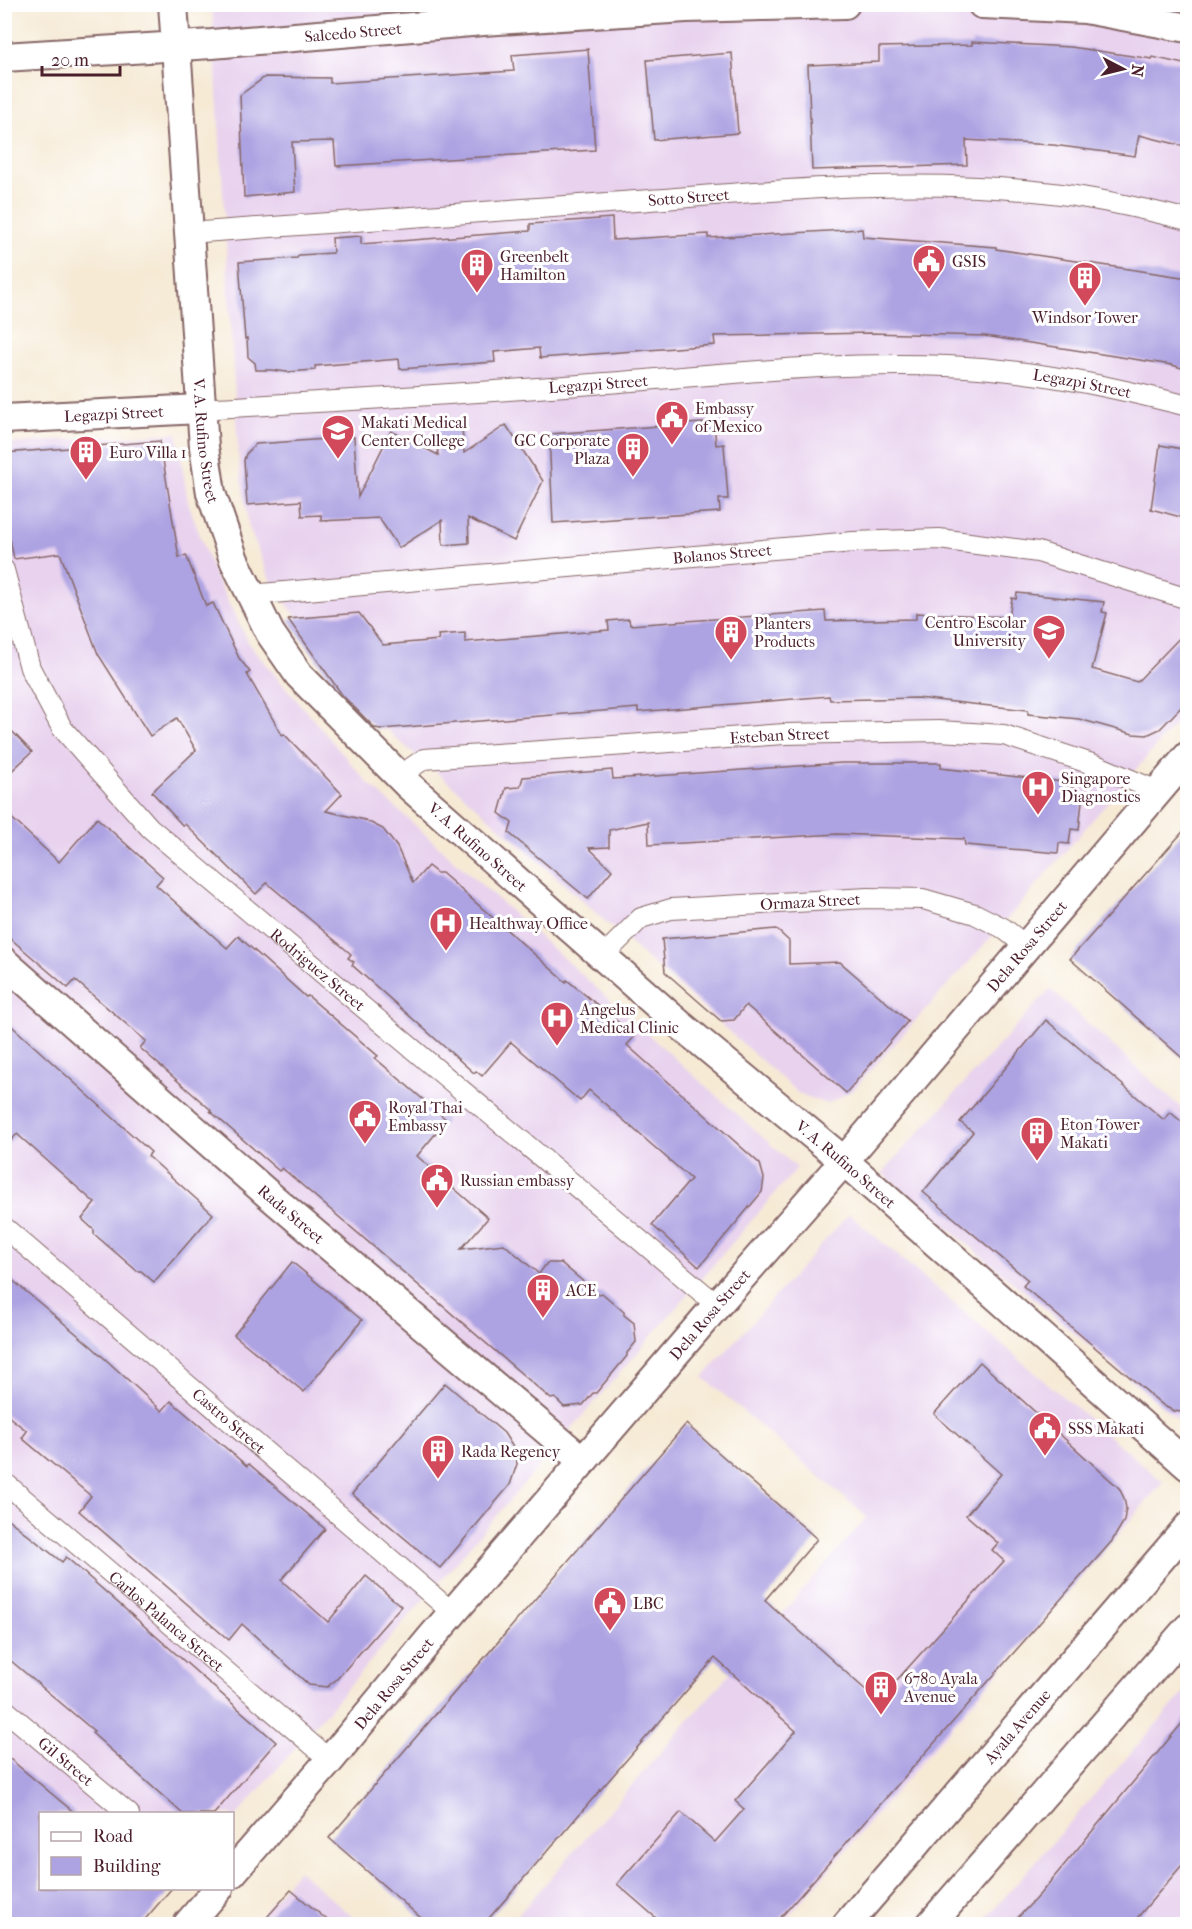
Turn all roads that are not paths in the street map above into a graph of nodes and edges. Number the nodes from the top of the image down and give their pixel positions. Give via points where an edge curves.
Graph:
1 (173, 4) edge
2 (845, 4) edge
3 (982, 4) edge
4 (1188, 28) edge
5 (176, 46) junction
6 (4, 57) edge
7 (1188, 220) edge
8 (188, 233) junction
9 (1188, 406) edge
10 (200, 409) junction
11 (4, 419) edge
12 (4, 570) edge
13 (250, 595) junction
14 (1188, 599) edge
15 (1188, 756) edge
16 (398, 777) junction
17 (1157, 791) junction
18 (1026, 946) junction
19 (602, 957) junction
20 (4, 962) edge
21 (844, 1161) junction
22 (4, 1227) edge
23 (717, 1305) junction
24 (583, 1461) junction
25 (1188, 1466) edge
26 (4, 1482) edge
27 (1188, 1527) edge
28 (453, 1613) junction
29 (1188, 1628) edge
30 (4, 1709) edge
31 (330, 1760) junction
32 (127, 1812) edge
33 (234, 1871) edge
34 (217, 1890) edge
35 (188, 1924) edge
36 (847, 1924) edge
37 (931, 1924) edge

1 - 5 street, V. A. Rufino Street
2 - 5 street, Salcedo Street via 554,16
3 - 4 street via 1084,9
5 - 6 street, Salcedo Street
5 - 8 street, V. A. Rufino Street
7 - 8 street, Sotto Street via 1046,192 915,185 757,192
8 - 10 street, V. A. Rufino Street
9 - 10 street, Legazpi Street via 1041,374 947,366 855,366
10 - 11 street, Legazpi Street
10 - 13 street, V. A. Rufino Street via 212,493
12 - 23 street, Rodriguez Street via 30,668 62,728 150,828
13 - 14 street, Bolanos Street via 853,542 939,539 1038,552
13 - 16 street, V. A. Rufino Street via 299,675
15 - 17 street, Dela Rosa Street
16 - 17 street, Esteban Street via 424,759 785,734 939,730 1004,735 1098,766
16 - 19 street, V. A. Rufino Street
17 - 18 street, Dela Rosa Street
18 - 19 street, Ormaza Street via 1003,928 975,914 923,899 868,898 671,909 641,918
18 - 21 street, Dela Rosa Street
19 - 21 street, V. A. Rufino Street
20 - 24 street, Rada Street via 278,1203
21 - 23 street, Dela Rosa Street
21 - 25 street, V. A. Rufino Street
22 - 28 street, Castro Street
23 - 24 street, Dela Rosa Street
24 - 28 street, Dela Rosa Street
26 - 31 street, Carlos Palanca Street
27 - 36 street, Ayala Avenue
28 - 31 street, Dela Rosa Street
29 - 37 street
30 - 32 street, Gil Street
31 - 33 street, Dela Rosa Street
34 - 35 street

